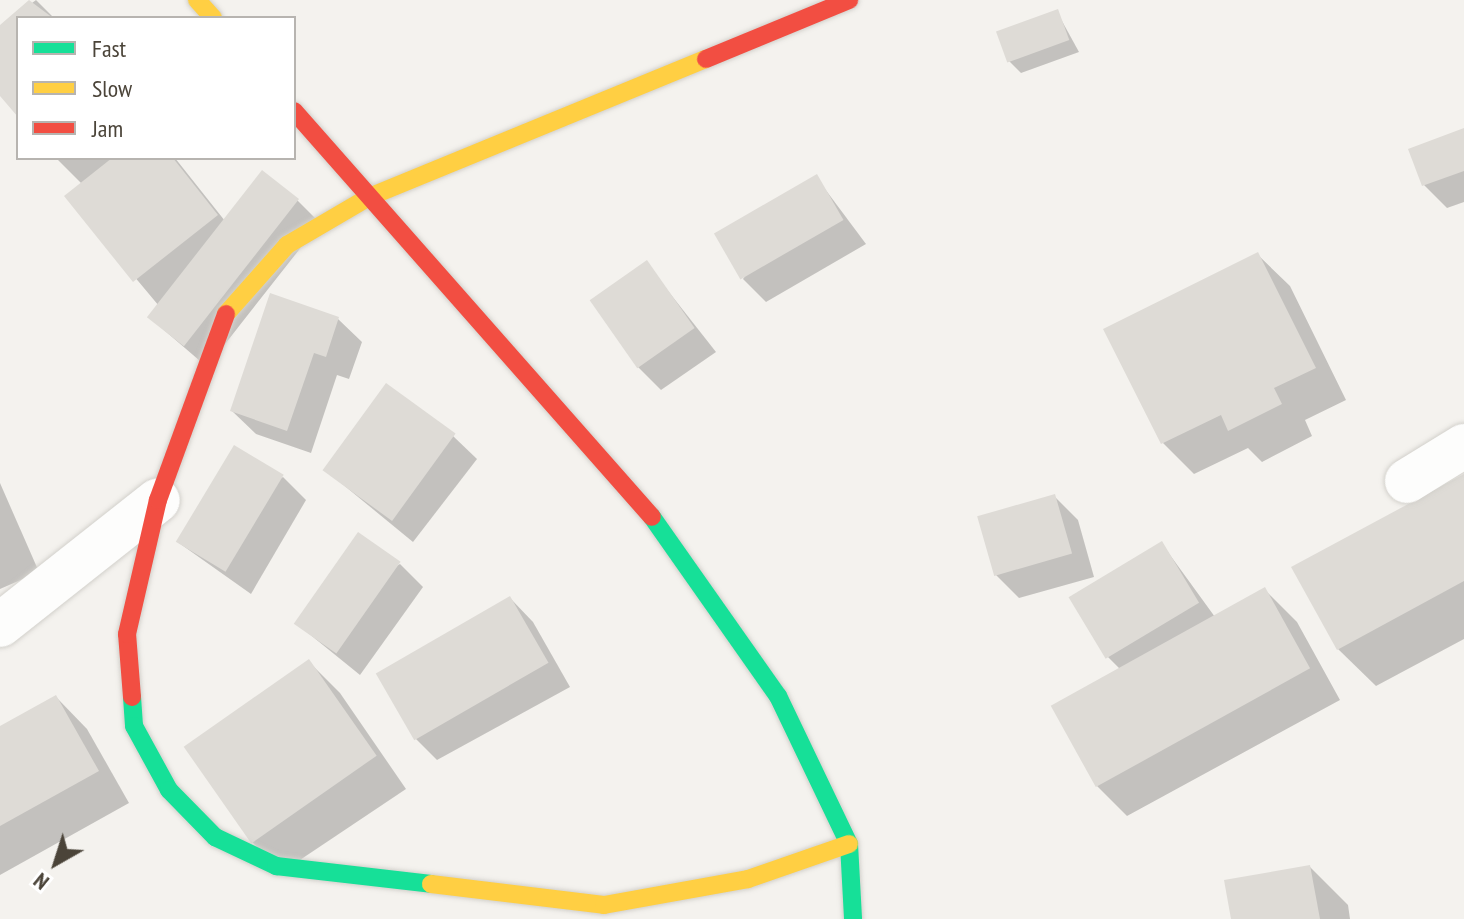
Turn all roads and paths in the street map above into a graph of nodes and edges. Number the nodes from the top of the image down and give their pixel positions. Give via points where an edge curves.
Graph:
1 (197, 0) edge
2 (849, 0) edge
3 (211, 16) edge
4 (296, 113) edge
5 (369, 197) junction
6 (1464, 446) edge
7 (1407, 481) dead end
8 (158, 500) junction
9 (0, 625) edge
10 (849, 844) junction
11 (853, 919) edge

1 - 3 street
2 - 5 street
4 - 5 street
5 - 8 street via 287,245 228,308
5 - 10 street via 651,516 778,696
6 - 7 street
8 - 9 street
8 - 10 street via 127,634 134,726 169,790 215,837 276,866 604,905 748,879
10 - 11 street

